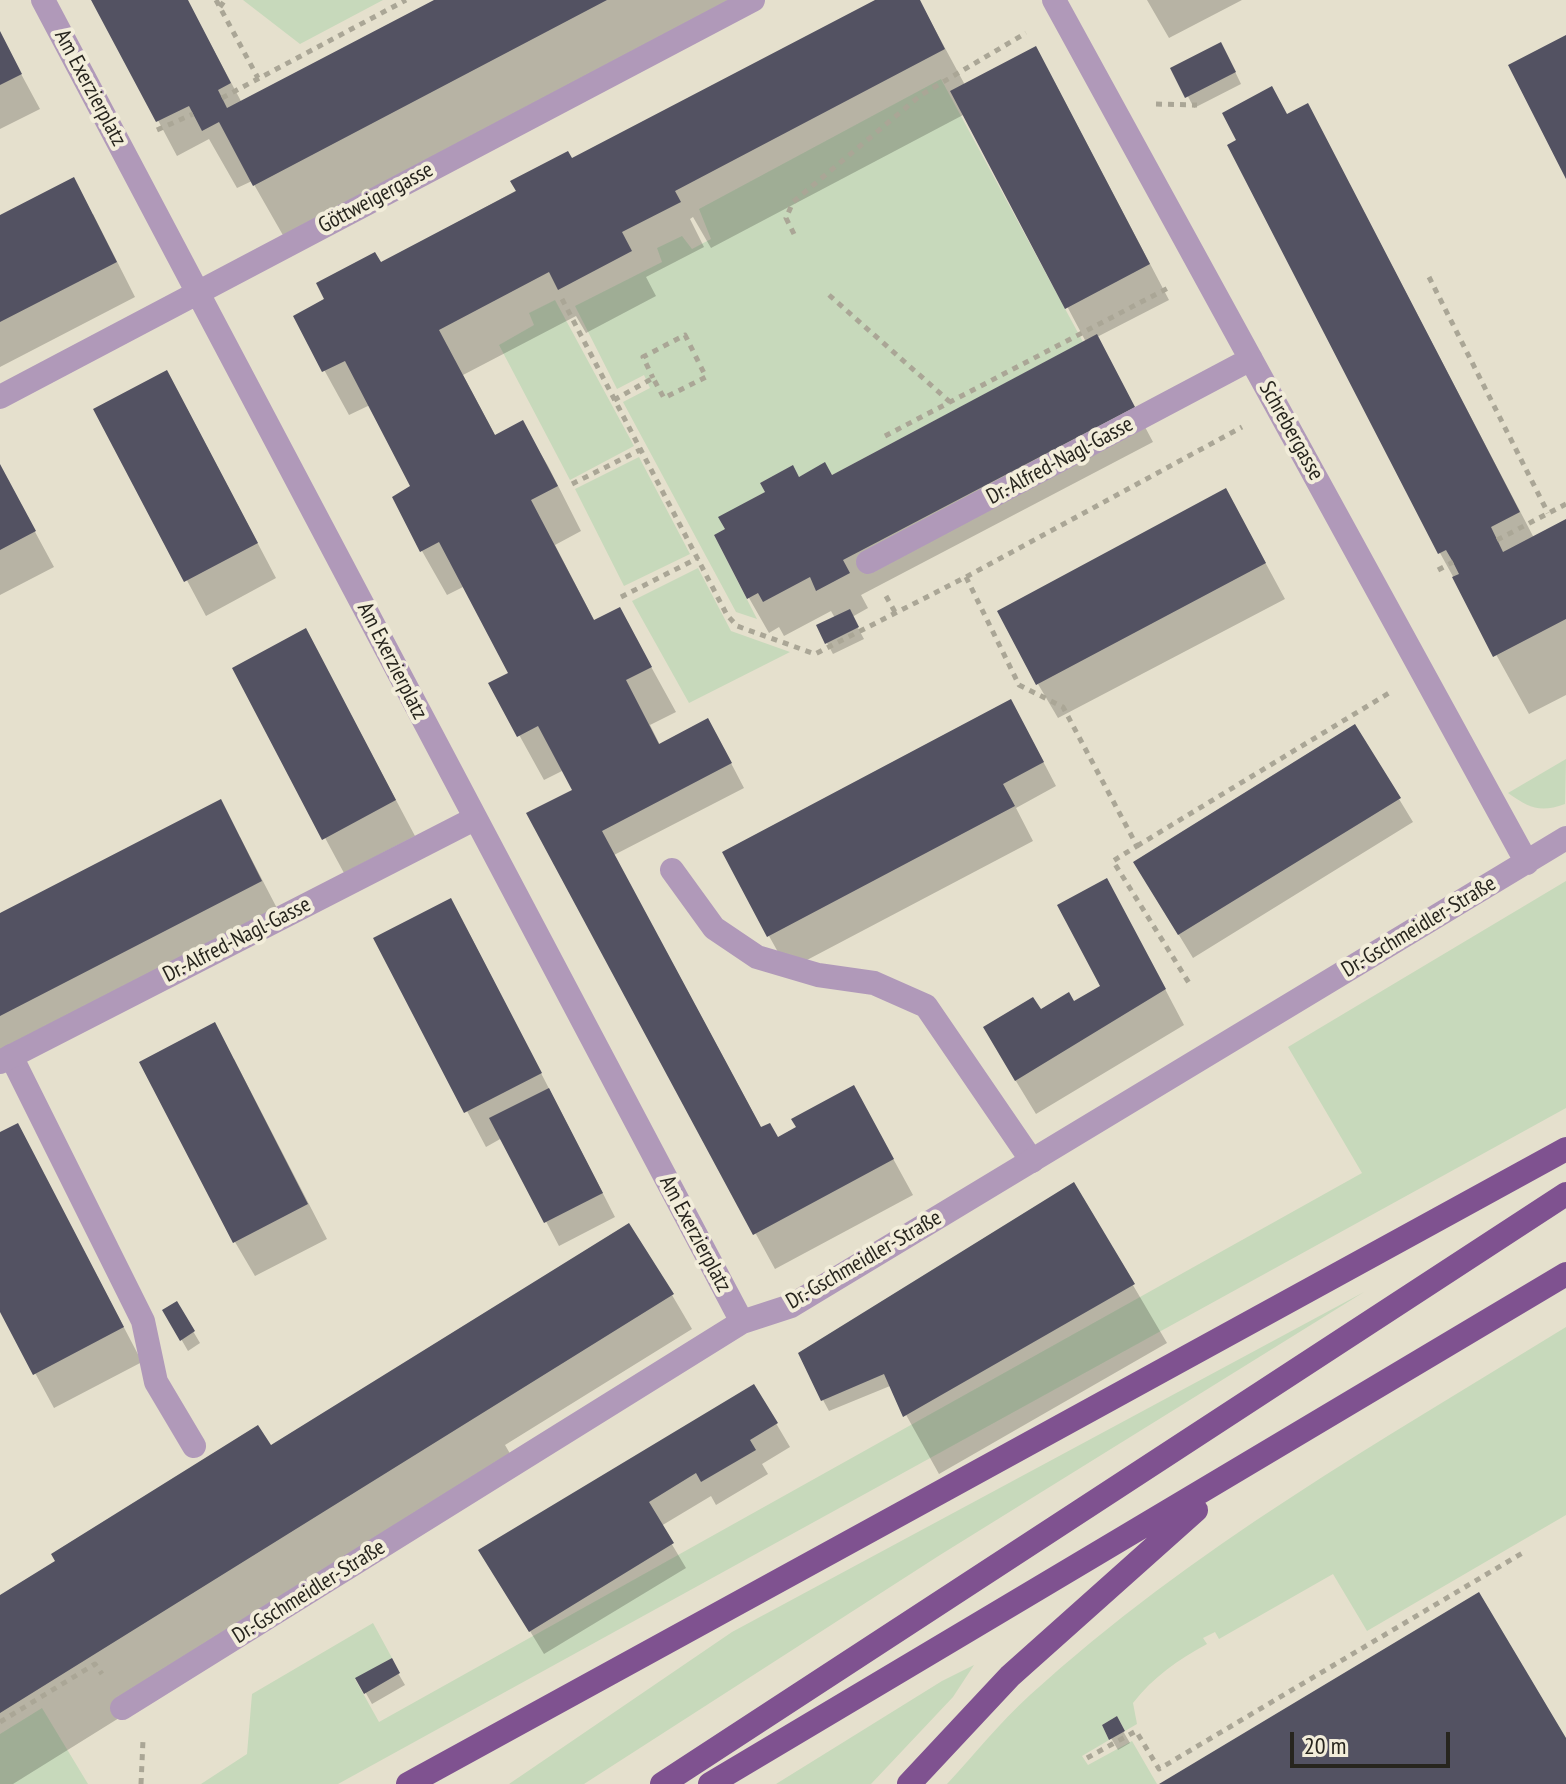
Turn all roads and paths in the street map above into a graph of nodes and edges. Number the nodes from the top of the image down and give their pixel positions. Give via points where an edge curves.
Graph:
1 (43, 0) edge
2 (216, 0) edge
3 (225, 0) edge
4 (406, 0) edge
5 (753, 0) edge
6 (1054, 0) edge
7 (220, 7) junction
8 (1034, 29) dead end
9 (258, 78) junction
10 (1149, 91) dead end
11 (222, 98) dead end
12 (1197, 105) dead end
13 (794, 234) dead end
14 (1429, 277) dead end
15 (1171, 286) dead end
16 (199, 292) junction
17 (829, 295) dead end
18 (562, 299) dead end
19 (1251, 359) junction
20 (653, 378) junction
21 (0, 397) edge
22 (614, 400) junction
23 (950, 402) junction
24 (1246, 425) dead end
25 (885, 436) dead end
26 (640, 450) junction
27 (572, 484) dead end
28 (1566, 504) edge
29 (1548, 513) junction
30 (1497, 540) dead end
31 (698, 558) junction
32 (868, 562) dead end
33 (1453, 562) dead end
34 (1438, 570) dead end
35 (966, 577) junction
36 (621, 597) dead end
37 (1395, 689) dead end
38 (474, 819) junction
39 (1566, 838) edge
40 (1137, 846) junction
41 (1527, 863) junction
42 (672, 870) dead end
43 (1189, 983) dead end
44 (6, 1059) edge
45 (1566, 1149) edge
46 (1032, 1161) junction
47 (1566, 1194) edge
48 (1566, 1274) edge
49 (742, 1322) junction
50 (194, 1446) dead end
51 (1236, 1474) junction
52 (1524, 1552) dead end
53 (95, 1664) dead end
54 (122, 1708) dead end
55 (0, 1722) edge
56 (1087, 1758) dead end
57 (408, 1784) edge
58 (662, 1784) edge
59 (710, 1784) edge
60 (909, 1784) edge

1 - 16 street, Am Exerzierplatz
2 - 7 path
3 - 7 path
4 - 9 path
5 - 16 street, Göttweigergasse
6 - 19 street, Schrebergasse
7 - 9 path
8 - 13 path via 921,95 793,202 786,218
9 - 11 path
10 - 12 path via 1156,105
14 - 29 path
15 - 23 path
16 - 21 street, Göttweigergasse
16 - 38 street, Am Exerzierplatz
17 - 23 path
18 - 22 path
19 - 32 street, Dr.-Alfred-Nagl-Gasse
19 - 41 street, Schrebergasse
20 - 20 path via 664,398 706,377 685,335 643,357
20 - 22 path
22 - 26 path
23 - 25 path
24 - 35 path
26 - 27 path
26 - 31 path
28 - 29 path
29 - 30 path
31 - 35 path via 737,626 815,654
31 - 36 path
33 - 34 path
35 - 40 path via 1019,685 1063,707
37 - 40 path
38 - 44 street, Dr.-Alfred-Nagl-Gasse
38 - 49 street, Am Exerzierplatz
39 - 41 street, Dr.-Gschmeidler-Straße
40 - 43 path via 1113,861
41 - 46 street, Dr.-Gschmeidler-Straße
42 - 46 street via 714,928 757,957 818,975 874,983 926,1006
44 - 50 street via 143,1321 156,1382
45 - 57 highway
46 - 49 street, Dr.-Gschmeidler-Straße via 791,1306
47 - 58 highway
48 - 51 highway
49 - 54 street, Dr.-Gschmeidler-Straße
51 - 59 highway
51 - 60 highway via 1010,1676
52 - 56 path via 1159,1769 1136,1731
53 - 55 path

